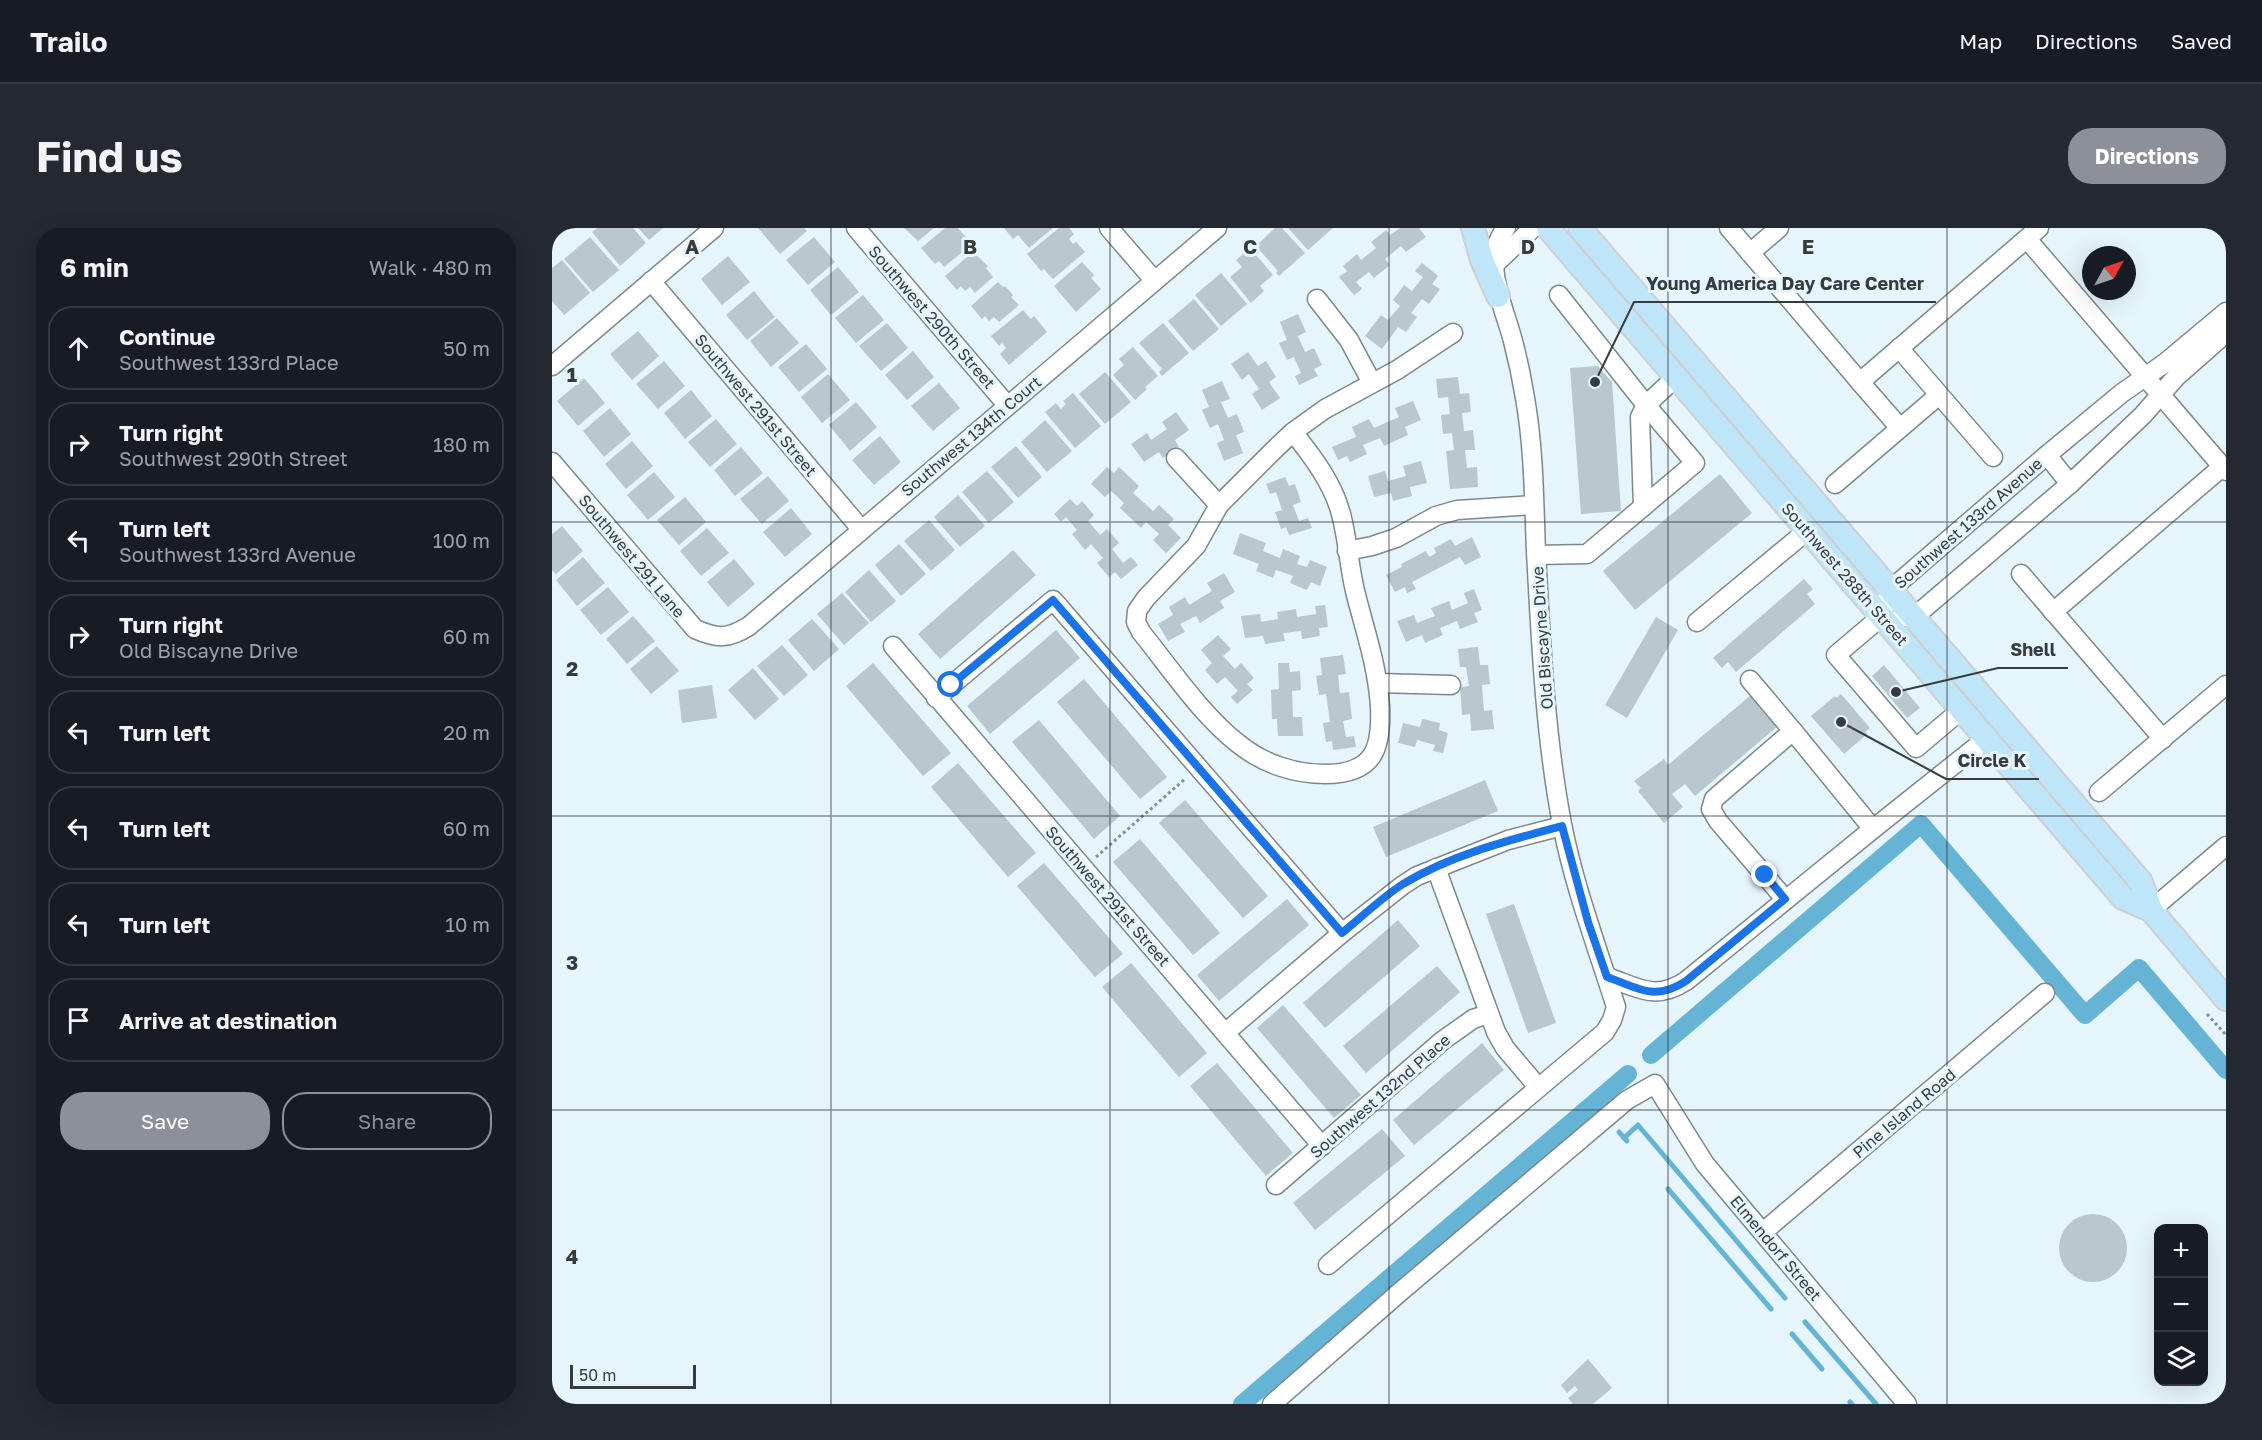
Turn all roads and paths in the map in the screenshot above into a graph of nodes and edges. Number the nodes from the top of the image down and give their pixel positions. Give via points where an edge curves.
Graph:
1 (714, 228) edge
2 (856, 228) edge
3 (1109, 228) edge
4 (1217, 228) edge
5 (1473, 228) edge
6 (1506, 228) edge
7 (1533, 228) edge
8 (1548, 228) edge
9 (1580, 228) edge
10 (1729, 228) edge
11 (1779, 228) edge
12 (2033, 233) edge
13 (1750, 253) junction
14 (1495, 264) junction
15 (1154, 280) junction
16 (651, 281) junction
17 (1559, 295) dead end
18 (1498, 296) junction
19 (1317, 299) dead end
20 (2226, 312) edge
21 (1453, 333) dead end
22 (2226, 333) edge
23 (1899, 348) junction
24 (1694, 361) junction
25 (552, 366) edge
26 (1676, 377) junction
27 (2145, 377) junction
28 (1860, 382) junction
29 (1372, 383) junction
30 (1939, 395) junction
31 (2161, 395) junction
32 (1007, 405) junction
33 (1646, 405) junction
34 (1900, 428) junction
35 (1293, 432) junction
36 (2047, 455) junction
37 (1993, 457) dead end
38 (1176, 458) dead end
39 (552, 462) edge
40 (2224, 469) edge
41 (1835, 484) dead end
42 (2070, 484) junction
43 (1219, 505) junction
44 (1534, 505) junction
45 (1643, 507) junction
46 (861, 529) junction
47 (1808, 530) junction
48 (1347, 551) junction
49 (1537, 555) junction
50 (2022, 574) dead end
51 (1890, 590) junction
52 (2053, 612) junction
53 (1881, 617) junction
54 (1914, 617) junction
55 (1697, 622) dead end
56 (722, 637) joint
57 (893, 646) dead end
58 (1750, 680) dead end
59 (1378, 683) junction
60 (1451, 685) dead end
61 (2226, 685) edge
62 (936, 698) junction
63 (1961, 710) junction
64 (1793, 731) junction
65 (1986, 739) junction
66 (2163, 739) junction
67 (1187, 777) dead end
68 (2099, 792) dead end
69 (1562, 826) junction
70 (1873, 829) junction
71 (2224, 852) edge
72 (1089, 863) dead end
73 (1436, 868) junction
74 (1785, 899) junction
75 (2151, 910) junction
76 (1342, 933) junction
77 (1607, 977) junction
78 (2045, 993) dead end
79 (2226, 999) edge
80 (1488, 1014) junction
81 (2207, 1014) dead end
82 (1225, 1033) junction
83 (2226, 1035) edge
84 (1538, 1087) junction
85 (1322, 1146) junction
86 (1276, 1185) dead end
87 (1763, 1232) junction
88 (1328, 1265) dead end
89 (1272, 1404) edge
90 (1907, 1404) edge

1 - 16 street
2 - 32 street, Southwest 290th Street
3 - 15 street
4 - 15 street, Southwest 134th Court
5 - 18 main road
6 - 14 street, Old Biscayne Drive via 1496,243
7 - 14 street
8 - 26 main road, Southwest 288th Street
9 - 24 main road, Southwest 288th Street
10 - 13 street
11 - 13 street
12 - 23 street
12 - 27 street
13 - 28 street
14 - 18 street, Old Biscayne Drive
15 - 32 street, Southwest 134th Court
16 - 25 street
16 - 46 street, Southwest 291st Street
17 - 33 street
18 - 44 street, Old Biscayne Drive via 1525,396
19 - 29 street via 1349,340
20 - 27 street, Southwest 133rd Avenue
21 - 29 street
22 - 31 street
23 - 28 street
23 - 30 street
24 - 26 main road
24 - 51 main road, Southwest 288th Street
26 - 33 street
26 - 47 main road, Southwest 288th Street
27 - 31 street
27 - 36 street, Southwest 133rd Avenue
28 - 34 street
29 - 35 street via 1324,409
30 - 34 street
30 - 37 street
31 - 40 street
31 - 42 street
32 - 46 street, Southwest 134th Court
33 - 45 street via 1640,417
33 - 45 street via 1695,463
34 - 41 street
35 - 43 street
35 - 48 street via 1336,498
36 - 42 street
36 - 51 street, Southwest 133rd Avenue
38 - 43 street
39 - 56 street, Southwest 291 Lane via 686,620 695,629
40 - 52 street
42 - 54 street
43 - 59 street via 1196,546 1146,598 1137,611 1136,622 1220,728 1241,746 1294,771 1348,772 1361,766 1378,745
44 - 48 street via 1456,510 1396,537
44 - 49 street, Old Biscayne Drive
45 - 49 street via 1587,554
46 - 56 street, Southwest 134th Court via 749,626
47 - 53 main road, Southwest 288th Street
47 - 55 street
48 - 59 street
49 - 69 street, Old Biscayne Drive via 1548,721
50 - 52 street
51 - 53 street, Southwest 133rd Avenue
51 - 54 main road, Southwest 288th Street
52 - 66 street
53 - 54 street
53 - 63 main road, Southwest 288th Street
53 - 63 street via 1836,656 1916,748
54 - 75 main road, Southwest 288th Street via 2141,882
57 - 62 street, Southwest 291st Street
58 - 64 street
59 - 60 street
61 - 66 street
62 - 76 street via 1053,600
62 - 82 street, Southwest 291st Street
63 - 65 main road, Southwest 288th Street
64 - 70 street
64 - 74 street via 1714,799 1712,809
65 - 70 street
65 - 75 main road, Southwest 288th Street via 2122,898
66 - 68 street
67 - 72 path
69 - 73 street via 1508,840
69 - 77 street, Old Biscayne Drive
70 - 74 street
71 - 75 street
73 - 76 street via 1390,893
73 - 80 street
74 - 77 street via 1674,989 1653,993
75 - 79 main road, Southwest 288th Street
76 - 82 street
77 - 84 street, Old Biscayne Drive via 1616,1007 1605,1032
78 - 87 street, Pine Island Road
80 - 84 street via 1505,1048
80 - 85 street, Southwest 132nd Place via 1460,1027
81 - 83 path
82 - 85 street, Southwest 291st Street
84 - 88 street
85 - 86 street, Southwest 132nd Place
87 - 89 street, Elmendorf Street via 1705,1164 1655,1084 1627,1100
87 - 90 street, Elmendorf Street

